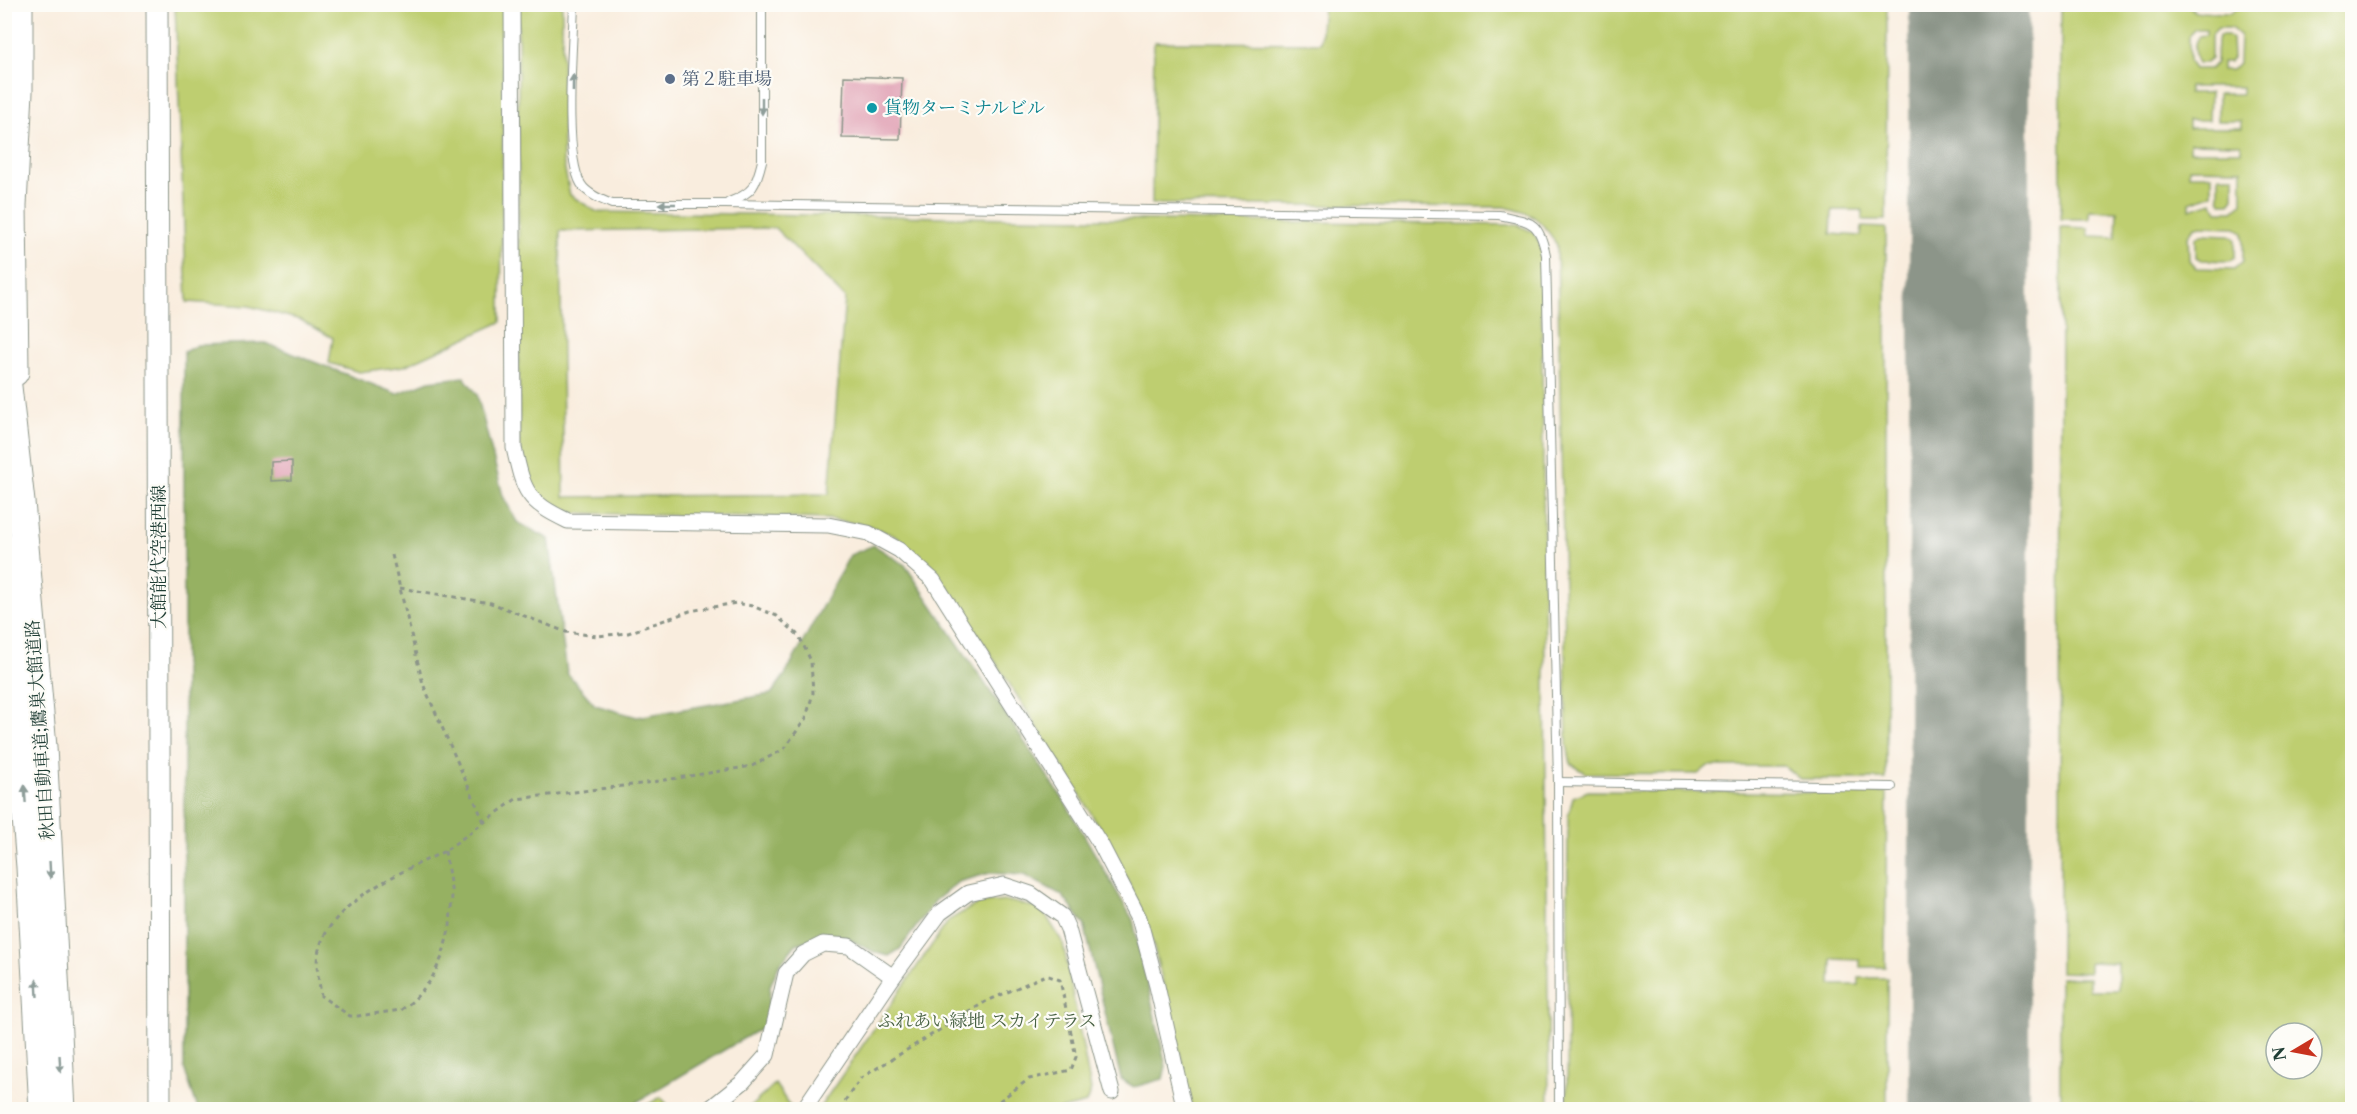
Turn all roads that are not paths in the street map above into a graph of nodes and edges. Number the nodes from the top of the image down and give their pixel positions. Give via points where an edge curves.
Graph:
1 (19, 4) edge
2 (157, 4) edge
3 (512, 4) edge
4 (574, 4) edge
5 (762, 4) edge
6 (725, 204) junction
7 (4, 351) edge
8 (4, 546) edge
9 (4, 576) edge
10 (23, 631) junction
11 (1558, 782) junction
12 (1892, 787) dead end
13 (893, 977) junction
14 (1112, 1092) dead end
15 (43, 1110) edge
16 (62, 1110) edge
17 (160, 1110) edge
18 (708, 1110) edge
19 (804, 1110) edge
20 (1185, 1110) edge
21 (1559, 1110) edge

1 - 10 highway via 13,300
2 - 17 main road, 大館能代空港西線
3 - 20 street via 514,448 521,478 533,501 568,521 828,525 868,533 899,550 933,580 1095,836 1139,918
6 -> 4 lane via 612,204 582,186 571,141
5 -> 6 lane via 762,162 758,181 748,195
6 - 11 lane via 1499,215 1529,222 1542,234 1546,255
7 - 10 highway, 秋田自動車道;鷹巣大館道路
8 - 10 highway, 秋田自動車道;鷹巣大館道路
9 - 10 highway
15 -> 10 highway, 秋田自動車道;鷹巣大館道路
10 -> 16 highway, 秋田自動車道;鷹巣大館道路 via 44,758
11 - 12 lane
11 - 21 lane
13 - 14 street via 940,913 968,893 1004,885 1031,894 1062,916 1068,929
13 - 18 street via 849,945 823,944 803,954 786,973 767,1055 743,1082
13 - 19 street

